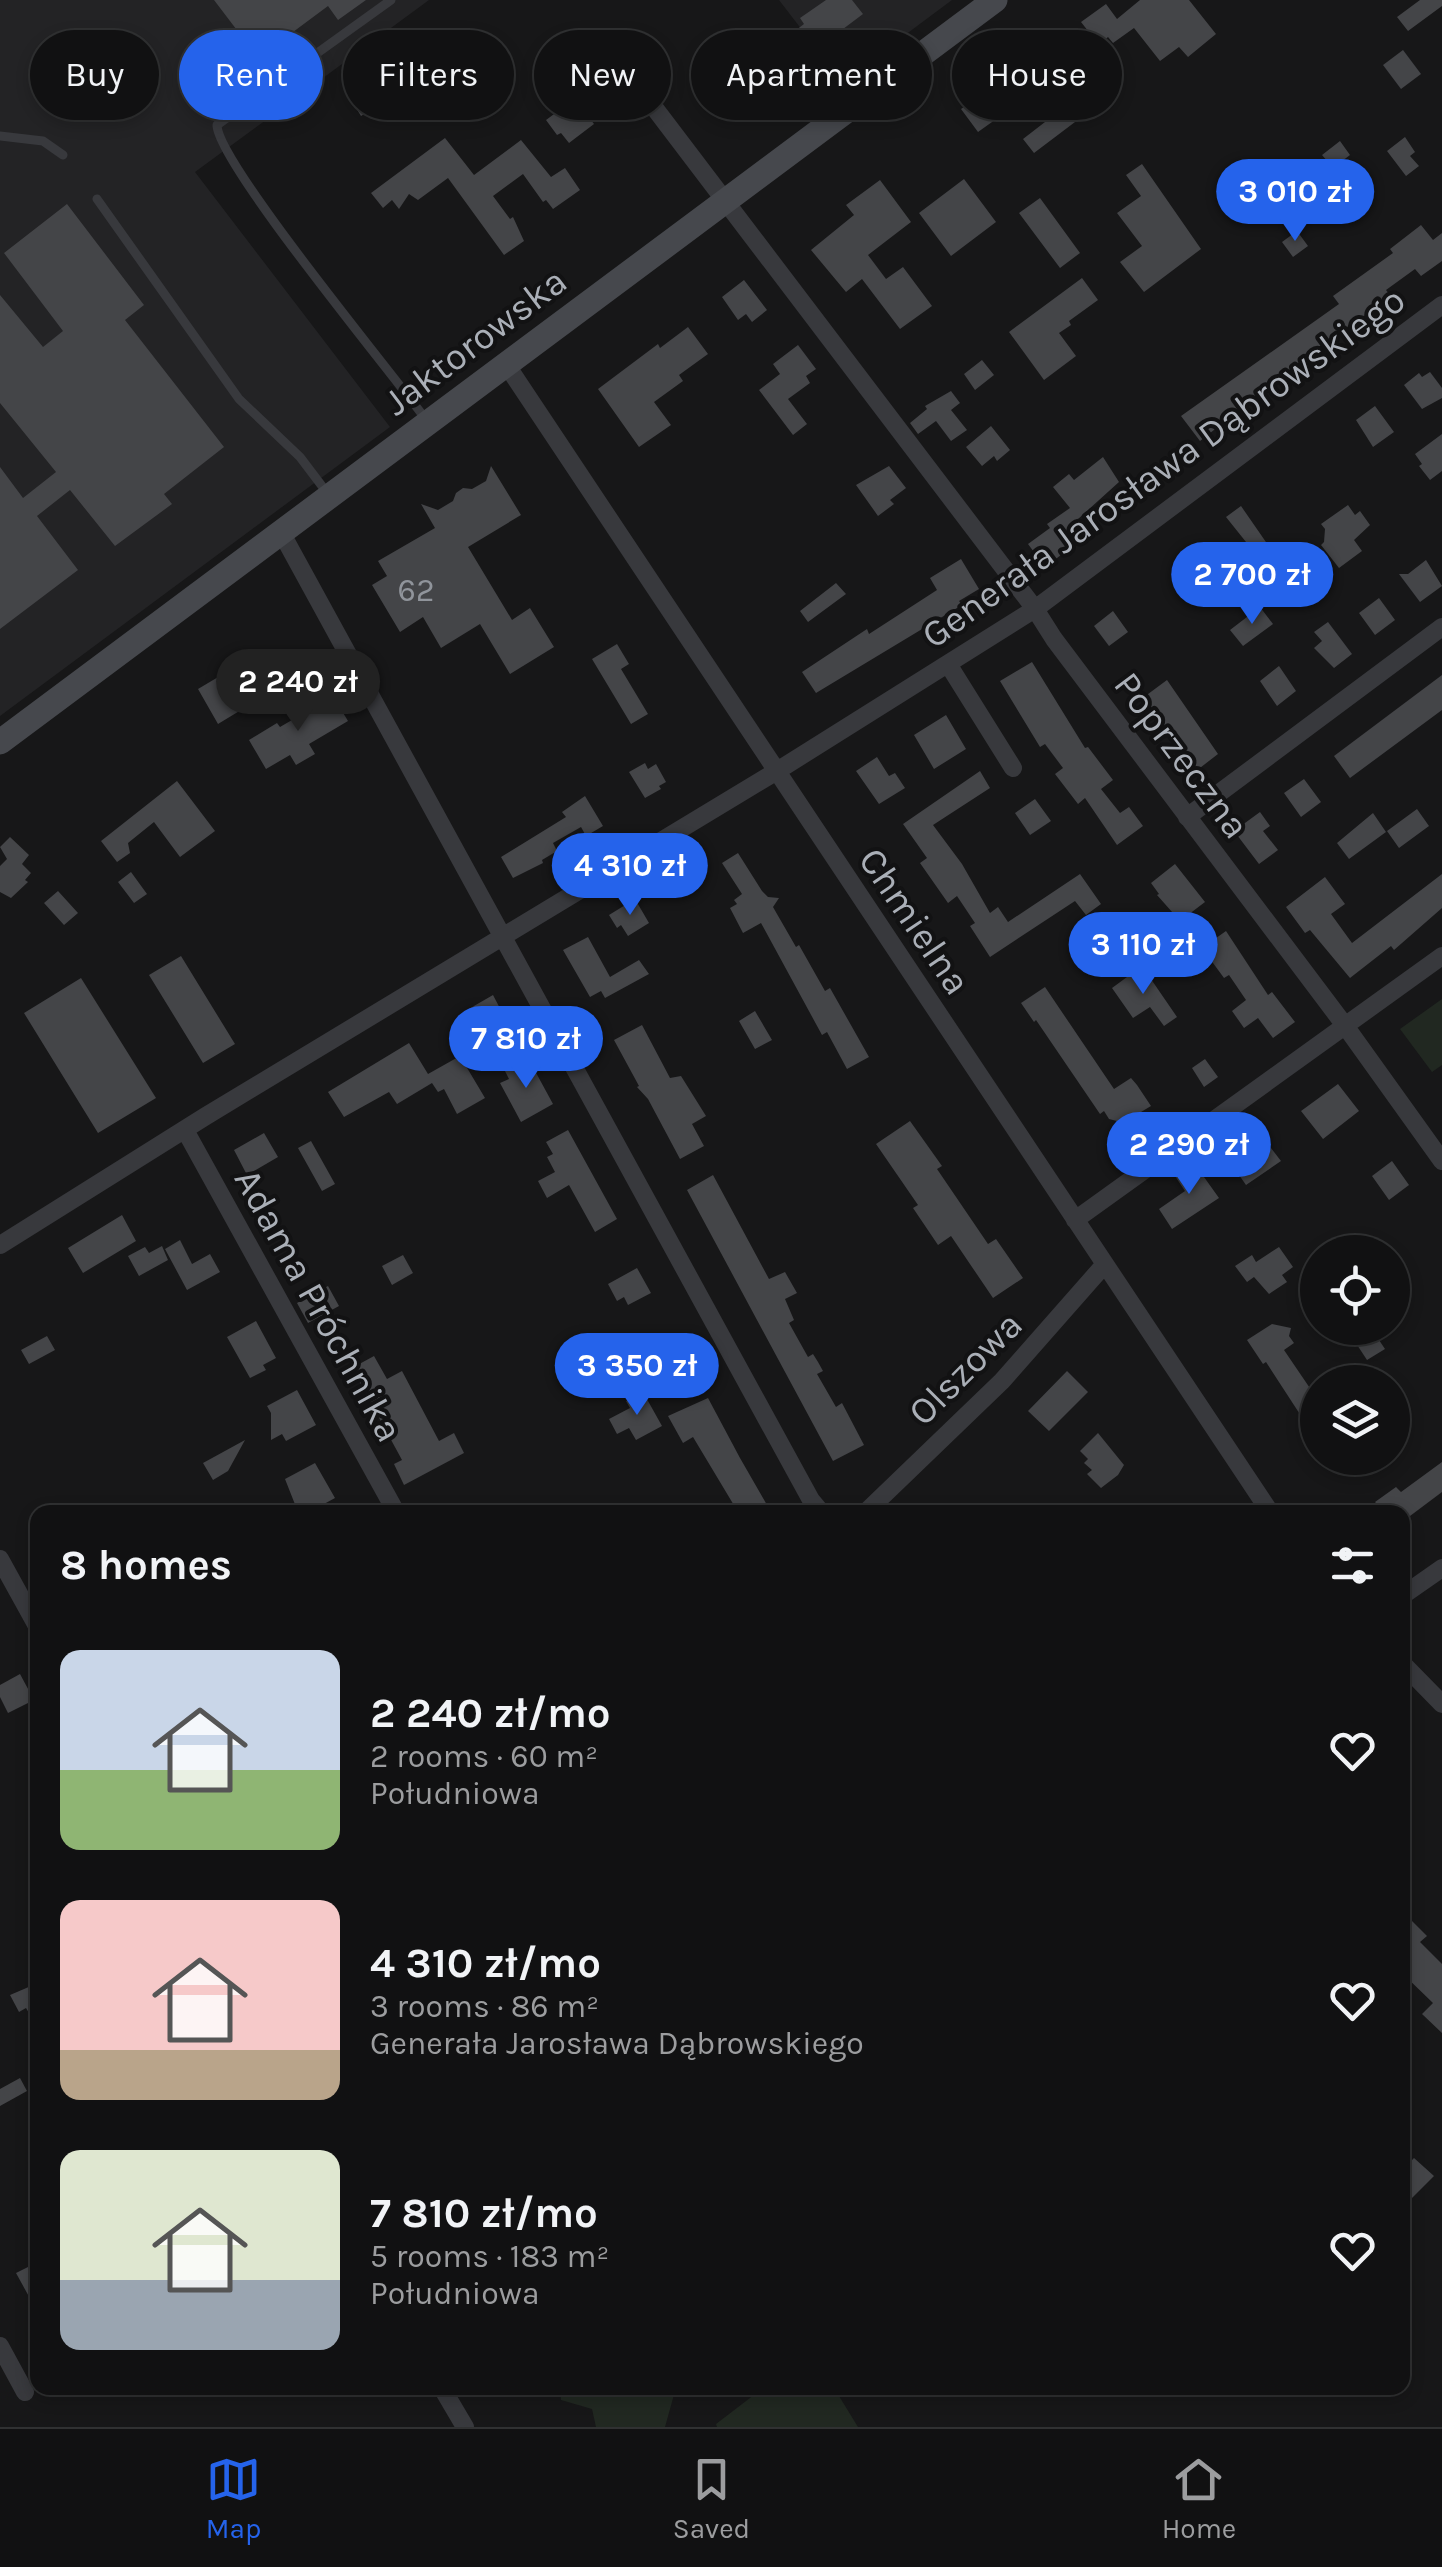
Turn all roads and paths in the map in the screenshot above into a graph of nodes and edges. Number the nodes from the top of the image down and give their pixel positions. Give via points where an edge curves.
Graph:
1 (391, 0) edge
2 (994, 0) edge
3 (664, 120) edge
4 (0, 136) edge
5 (63, 155) dead end
6 (97, 199) dead end
7 (725, 201) junction
8 (1442, 305) edge
9 (506, 364) junction
10 (428, 423) junction
11 (329, 496) junction
12 (281, 532) junction
13 (1035, 609) junction
14 (1442, 628) edge
15 (948, 664) junction
16 (0, 742) edge
17 (1013, 768) dead end
18 (777, 771) junction
19 (1187, 816) junction
20 (503, 936) junction
21 (1442, 956) edge
22 (1346, 1028) junction
23 (185, 1130) junction
24 (1442, 1162) edge
25 (1076, 1220) junction
26 (0, 1245) edge
27 (1105, 1264) junction
28 (392, 1505) edge
29 (815, 1505) edge
30 (873, 1505) edge
31 (1265, 1505) edge
32 (0, 1559) edge
33 (1442, 1568) edge
34 (1410, 1590) edge
35 (30, 1613) edge
36 (1410, 1671) edge
37 (1442, 1704) edge
38 (0, 2346) edge
39 (25, 2392) dead end
40 (446, 2395) edge
41 (465, 2427) edge

1 - 10 lane via 217,125 217,136
2 - 7 main road, Jaktorowska
3 - 7 street, Poprzeczna
4 - 5 lane via 44,141
6 - 11 lane via 239,398 300,457
7 - 9 main road, Jaktorowska
7 - 13 street, Poprzeczna
8 - 13 street, Generała Jarosława Dąbrowskiego
9 - 10 main road, Jaktorowska
9 - 18 street, Chmielna
10 - 11 main road, Jaktorowska
11 - 12 main road, Jaktorowska
12 - 16 main road, Jaktorowska
12 - 20 street
13 - 15 street, Generała Jarosława Dąbrowskiego
13 - 19 street, Poprzeczna
14 - 19 street
15 - 17 street
15 - 18 street, Generała Jarosława Dąbrowskiego
18 - 20 street, Generała Jarosława Dąbrowskiego
18 - 25 street, Chmielna
19 - 22 street, Poprzeczna
20 - 23 street, Generała Jarosława Dąbrowskiego
20 - 29 street
21 - 22 street
22 - 24 street, Poprzeczna
22 - 25 street
23 - 26 street, Generała Jarosława Dąbrowskiego
23 - 28 street, Adama Próchnika
25 - 27 street, Chmielna
27 - 30 street, Olszowa via 1002,1381
27 - 31 street, Chmielna
32 - 35 street
33 - 34 street
36 - 37 street
38 - 39 street
40 - 41 street

